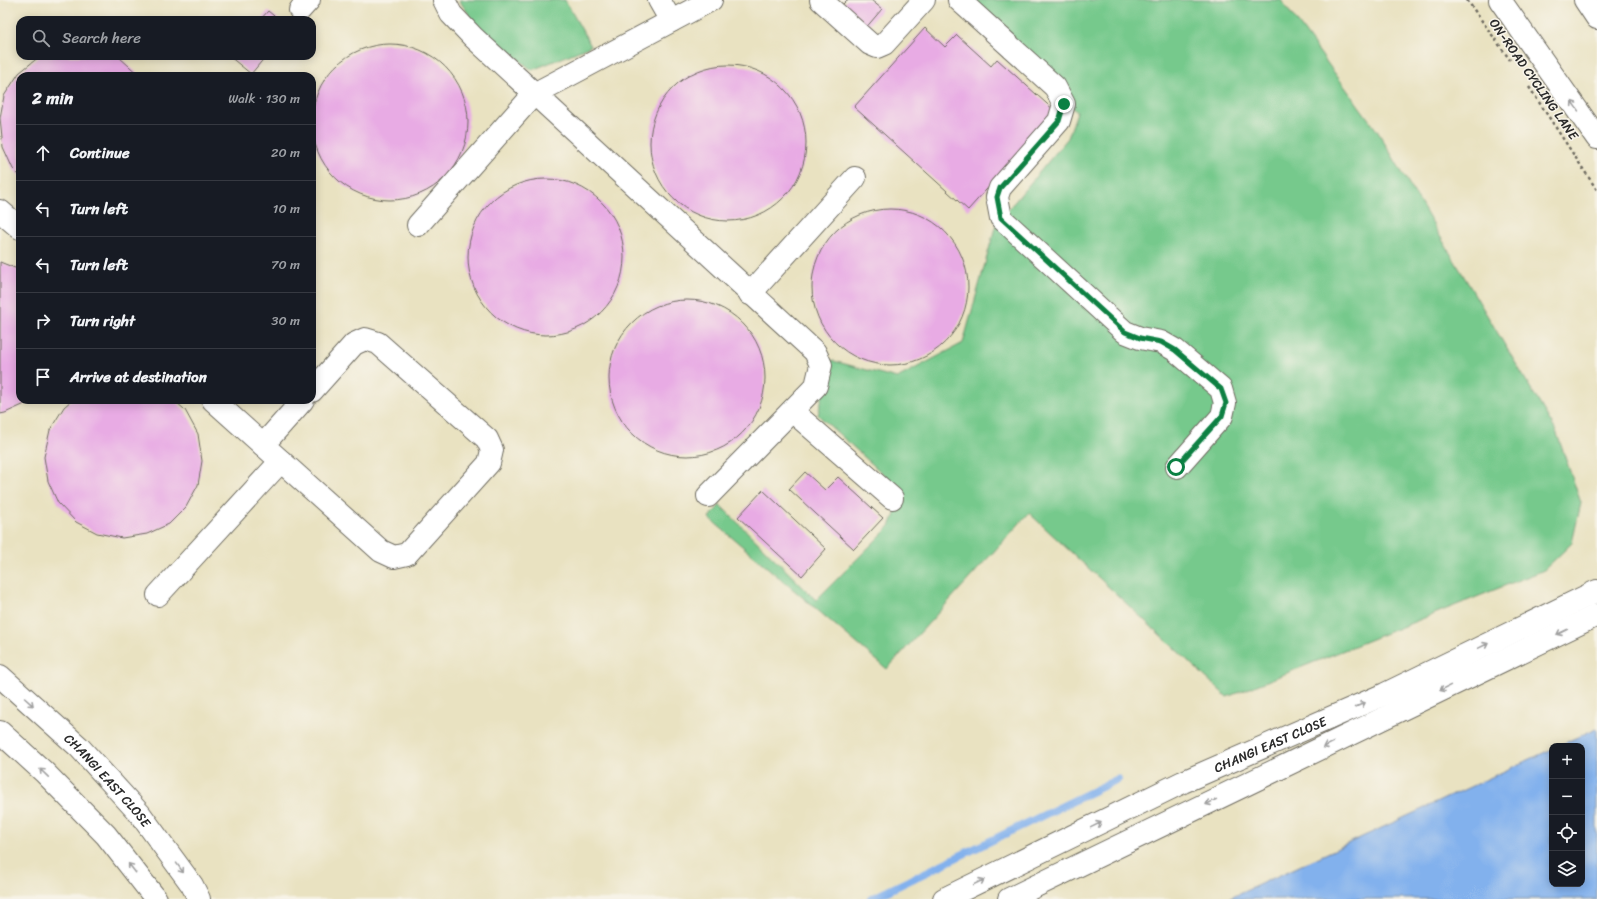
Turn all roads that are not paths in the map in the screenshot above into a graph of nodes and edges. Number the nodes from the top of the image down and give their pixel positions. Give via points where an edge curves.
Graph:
1 (444, 0) edge
2 (659, 0) edge
3 (711, 0) edge
4 (821, 0) edge
5 (924, 0) edge
6 (959, 0) edge
7 (1500, 0) edge
8 (1585, 0) edge
9 (1597, 18) edge
10 (671, 21) junction
11 (534, 94) junction
12 (1597, 138) edge
13 (855, 178) dead end
14 (0, 211) edge
15 (16, 225) edge
16 (418, 225) dead end
17 (750, 294) junction
18 (316, 386) edge
19 (217, 404) edge
20 (299, 404) edge
21 (792, 410) junction
22 (263, 445) junction
23 (281, 460) junction
24 (1176, 467) dead end
25 (708, 496) dead end
26 (892, 498) dead end
27 (1597, 591) edge
28 (158, 595) dead end
29 (1597, 615) edge
30 (0, 676) edge
31 (0, 732) edge
32 (156, 899) edge
33 (199, 899) edge
34 (944, 899) edge
35 (1009, 899) edge

1 - 11 street via 451,14 472,37
2 - 10 street
3 - 10 street
4 - 5 street via 870,44 877,47 884,44
6 - 24 street via 1055,86 1064,104 1059,121 1000,188 997,197 1001,218 1125,332 1161,342 1175,350 1221,389 1226,403 1222,416
12 -> 7 street
8 - 9 street
10 - 11 street
11 - 16 street
11 - 17 street
13 - 17 street
14 - 15 street
17 - 21 street via 815,352 821,365 816,386
18 - 23 street via 354,344 365,339 378,343 487,439 492,450 489,463 407,554 394,557 381,551
19 - 22 street
20 - 22 street
21 - 25 street
21 - 26 street
22 - 23 street
23 - 28 street
34 -> 27 street, CHANGI EAST CLOSE via 1183,782 1385,694
29 -> 35 street, CHANGI EAST CLOSE
30 -> 33 street, CHANGI EAST CLOSE via 79,747 140,814 192,885
32 -> 31 street via 106,835

